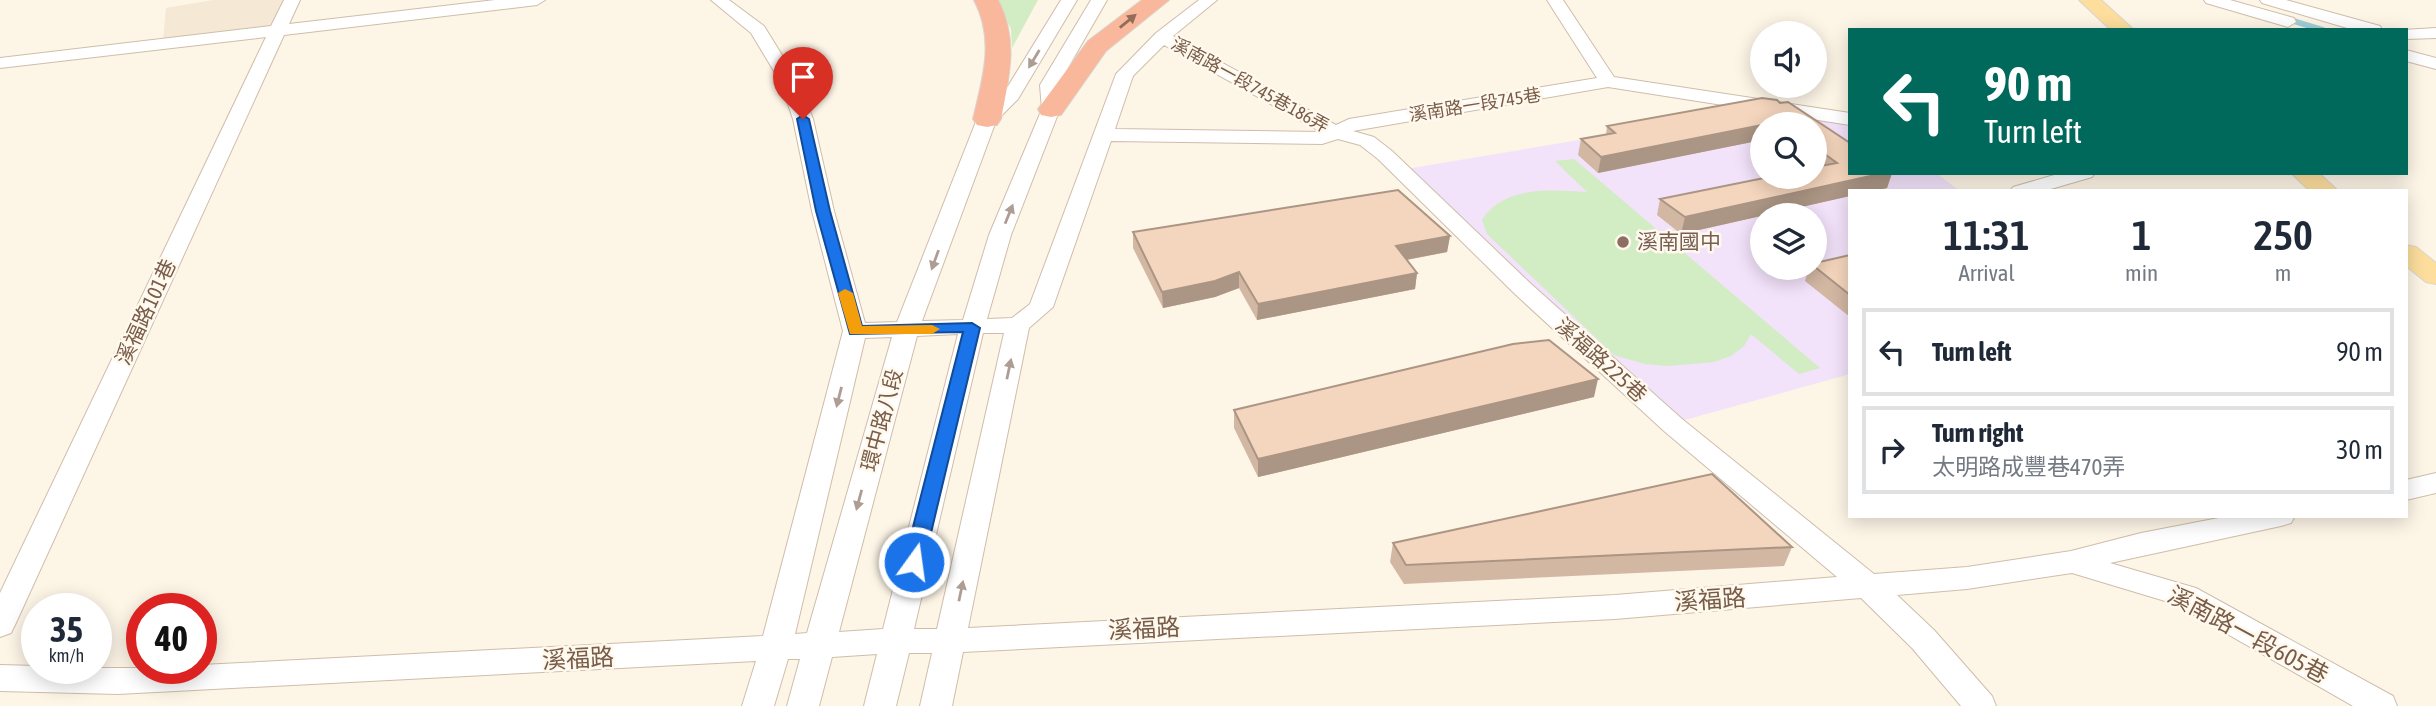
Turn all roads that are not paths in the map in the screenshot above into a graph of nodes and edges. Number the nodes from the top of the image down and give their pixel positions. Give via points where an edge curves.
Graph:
1 (292, 0) edge
2 (537, 0) edge
3 (719, 0) edge
4 (986, 0) edge
5 (1069, 0) edge
6 (1099, 0) edge
7 (1157, 0) edge
8 (1209, 0) edge
9 (1555, 0) edge
10 (2090, 0) edge
11 (2211, 0) edge
12 (2268, 0) edge
13 (2122, 28) edge
14 (2309, 28) edge
15 (2367, 28) edge
16 (278, 29) junction
17 (2436, 33) edge
18 (2408, 34) edge
19 (1162, 37) junction
20 (2408, 56) edge
21 (0, 63) edge
22 (2436, 64) edge
23 (1608, 82) junction
24 (1051, 109) junction
25 (1848, 118) edge
26 (987, 119) junction
27 (1338, 134) junction
28 (1101, 135) junction
29 (2078, 175) edge
30 (2306, 175) edge
31 (2027, 189) edge
32 (2323, 189) edge
33 (2408, 255) edge
34 (2436, 276) edge
35 (1018, 325) junction
36 (972, 328) junction
37 (855, 331) junction
38 (906, 331) junction
39 (2436, 483) edge
40 (2408, 490) edge
41 (2271, 518) edge
42 (2071, 562) junction
43 (1869, 587) junction
44 (0, 625) edge
45 (895, 641) junction
46 (950, 641) junction
47 (819, 646) junction
48 (776, 648) junction
49 (0, 678) edge
50 (758, 706) edge
51 (803, 706) edge
52 (880, 706) edge
53 (936, 706) edge
54 (1980, 706) edge
55 (2381, 706) edge

1 - 16 street, 溪福路101巷
2 - 16 street
3 - 37 street via 758,30 789,81 803,119
4 - 26 highway via 1001,34 1001,56
5 -> 26 street, 環中路八段 via 1009,99
6 - 24 street via 1049,85
24 -> 7 highway via 1097,46
8 - 19 street
9 - 23 street
10 - 13 main road
11 - 14 street
12 - 15 street
16 - 21 street
16 - 44 street, 溪福路101巷
17 - 18 street
19 - 27 street, 溪南路一段745巷186弄
19 - 28 street via 1125,74
20 - 22 street
23 - 25 street, 溪南路一段745巷
23 - 27 street, 溪南路一段745巷 via 1349,125
36 -> 24 street via 1000,235
26 -> 38 street, 環中路八段
27 - 28 street, 溪南路一段745巷 via 1322,138
27 - 43 street, 溪福路225巷 via 1367,141 1385,155 1673,425
28 - 35 street via 1041,307
29 - 31 street
30 - 32 main road
33 - 34 main road
35 - 36 street
46 -> 35 street
36 - 38 street
36 - 45 street
37 - 38 street
37 -> 48 street
38 -> 47 street, 環中路八段
39 - 40 street
41 - 42 street, 溪福路
42 - 43 street, 溪福路
42 - 55 street, 溪南路一段605巷 via 2185,596
43 - 46 street, 溪福路 via 1615,607
43 - 54 street, 溪福路225巷 via 1923,639
45 - 46 street, 溪福路
45 - 47 street, 溪福路
45 - 52 street
46 - 53 street
47 - 48 street, 溪福路
47 - 51 street, 環中路八段
48 - 49 street, 溪福路 via 183,679
48 - 50 street

